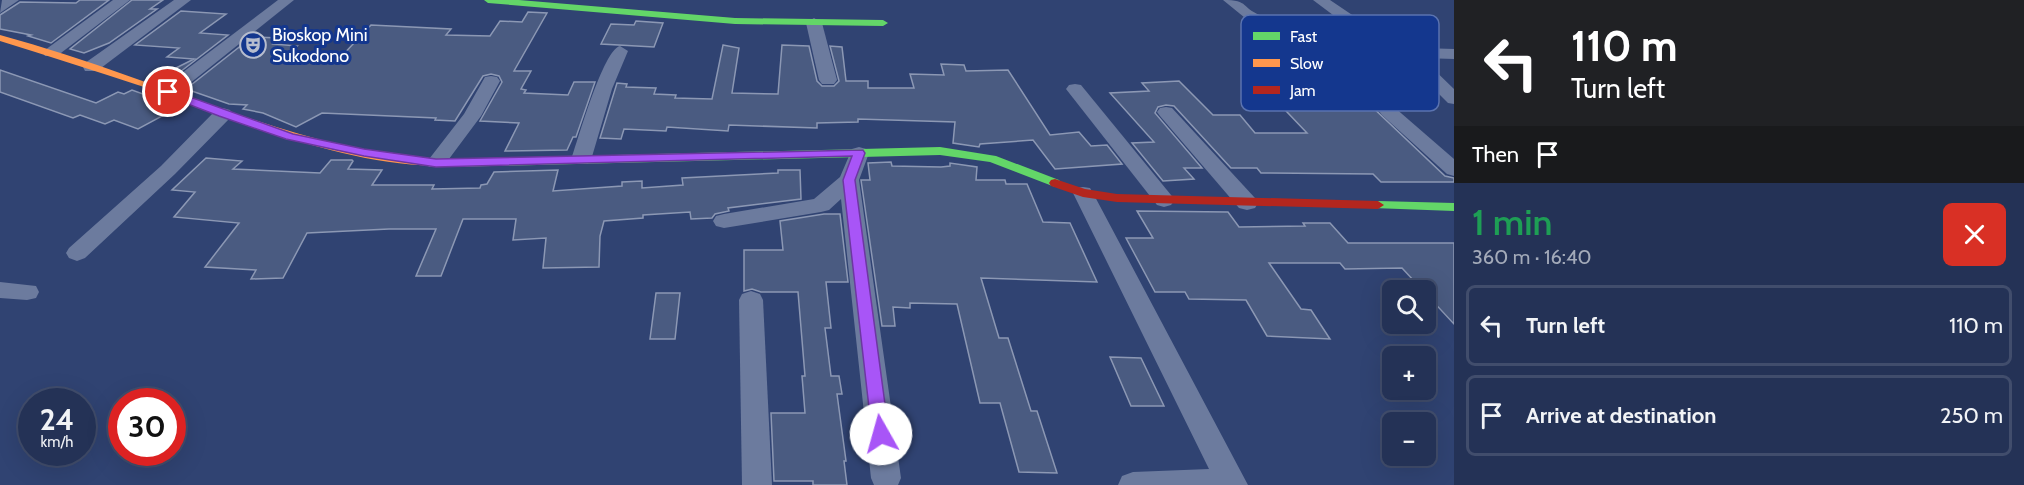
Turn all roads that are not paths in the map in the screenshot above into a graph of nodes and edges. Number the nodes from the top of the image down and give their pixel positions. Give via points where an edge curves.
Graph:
1 (12, 0) edge
2 (123, 0) edge
3 (184, 0) edge
4 (286, 0) edge
5 (488, 0) edge
6 (1230, 0) edge
7 (1320, 0) edge
8 (0, 8) edge
9 (1250, 15) edge
10 (1342, 15) edge
11 (814, 23) junction
12 (883, 23) dead end
13 (0, 38) edge
14 (620, 51) dead end
15 (51, 53) junction
16 (1439, 53) edge
17 (1454, 54) edge
18 (91, 67) junction
19 (828, 80) dead end
20 (491, 81) dead end
21 (1439, 84) edge
22 (1075, 89) dead end
23 (168, 92) junction
24 (1454, 99) edge
25 (1388, 111) dead end
26 (1166, 112) dead end
27 (222, 114) junction
28 (859, 153) junction
29 (581, 160) junction
30 (436, 163) junction
31 (1454, 170) edge
32 (849, 180) junction
33 (1088, 194) junction
34 (1164, 200) junction
35 (1247, 203) junction
36 (1454, 207) edge
37 (724, 221) dead end
38 (77, 253) dead end
39 (0, 290) edge
40 (27, 292) dead end
41 (751, 300) dead end
42 (886, 478) dead end
43 (1232, 483) edge
44 (757, 485) edge
45 (1133, 485) edge

1 - 8 street
2 - 15 street
3 - 18 street
4 - 23 street
5 - 11 street
6 - 9 street
7 - 10 street
11 - 12 street
11 - 19 street
13 - 15 street
14 - 29 street via 603,89
15 - 18 street
16 - 17 street
18 - 23 street
20 - 30 street via 472,116
21 - 24 street
22 - 34 street
23 - 27 street
25 - 31 street
26 - 35 street
27 - 30 street via 290,136 364,153
27 - 38 street via 168,170
28 - 29 street
28 - 32 street
28 - 33 street via 940,152 992,159
29 - 30 street
32 - 37 street via 821,206
32 - 42 street
33 - 34 street
33 - 43 street
34 - 35 street
35 - 36 street
39 - 40 street
41 - 44 street
43 - 45 street

